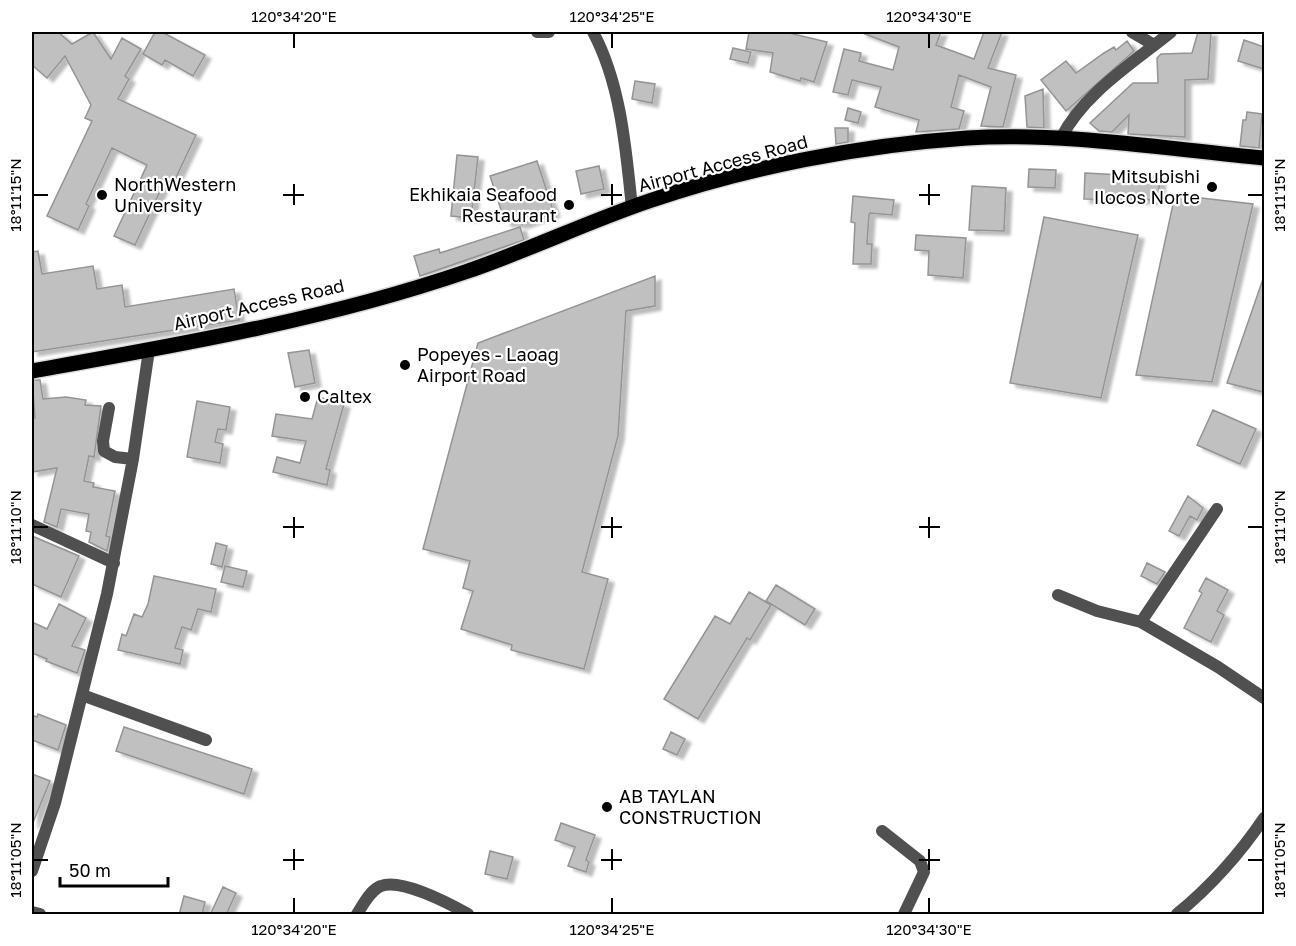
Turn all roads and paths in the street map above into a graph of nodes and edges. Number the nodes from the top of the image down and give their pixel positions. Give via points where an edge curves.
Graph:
1 (537, 32) edge
2 (549, 32) edge
3 (593, 32) edge
4 (1132, 32) edge
5 (1171, 32) edge
6 (1154, 45) junction
7 (1061, 138) junction
8 (1264, 158) edge
9 (632, 208) junction
10 (149, 350) junction
11 (32, 371) edge
12 (109, 408) dead end
13 (134, 459) junction
14 (1216, 509) dead end
15 (32, 525) edge
16 (114, 563) junction
17 (1058, 595) dead end
18 (1141, 622) junction
19 (82, 695) junction
20 (1264, 698) edge
21 (206, 740) dead end
22 (1264, 818) edge
23 (882, 831) dead end
24 (32, 871) edge
25 (32, 912) edge
26 (40, 915) edge
27 (357, 915) edge
28 (468, 915) edge
29 (904, 915) edge
30 (1177, 915) edge

1 - 2 street
3 - 9 street via 608,63 616,99
4 - 6 street
5 - 6 street
6 - 7 street via 1078,111
7 - 8 main road, Airport Access Road
7 - 9 main road, Airport Access Road via 965,138 860,151 721,180
9 - 10 main road, Airport Access Road via 465,272 403,291 254,329
10 - 11 main road, Airport Access Road
10 - 13 street
12 - 13 street via 104,451 115,458
13 - 16 street
14 - 18 street
15 - 16 street
16 - 19 street
17 - 18 street via 1097,611
18 - 20 street
19 - 21 street
19 - 24 street
22 - 30 street via 1214,882
23 - 29 street via 920,861 924,872
25 - 26 street
27 - 28 street via 373,891 390,885 447,903

